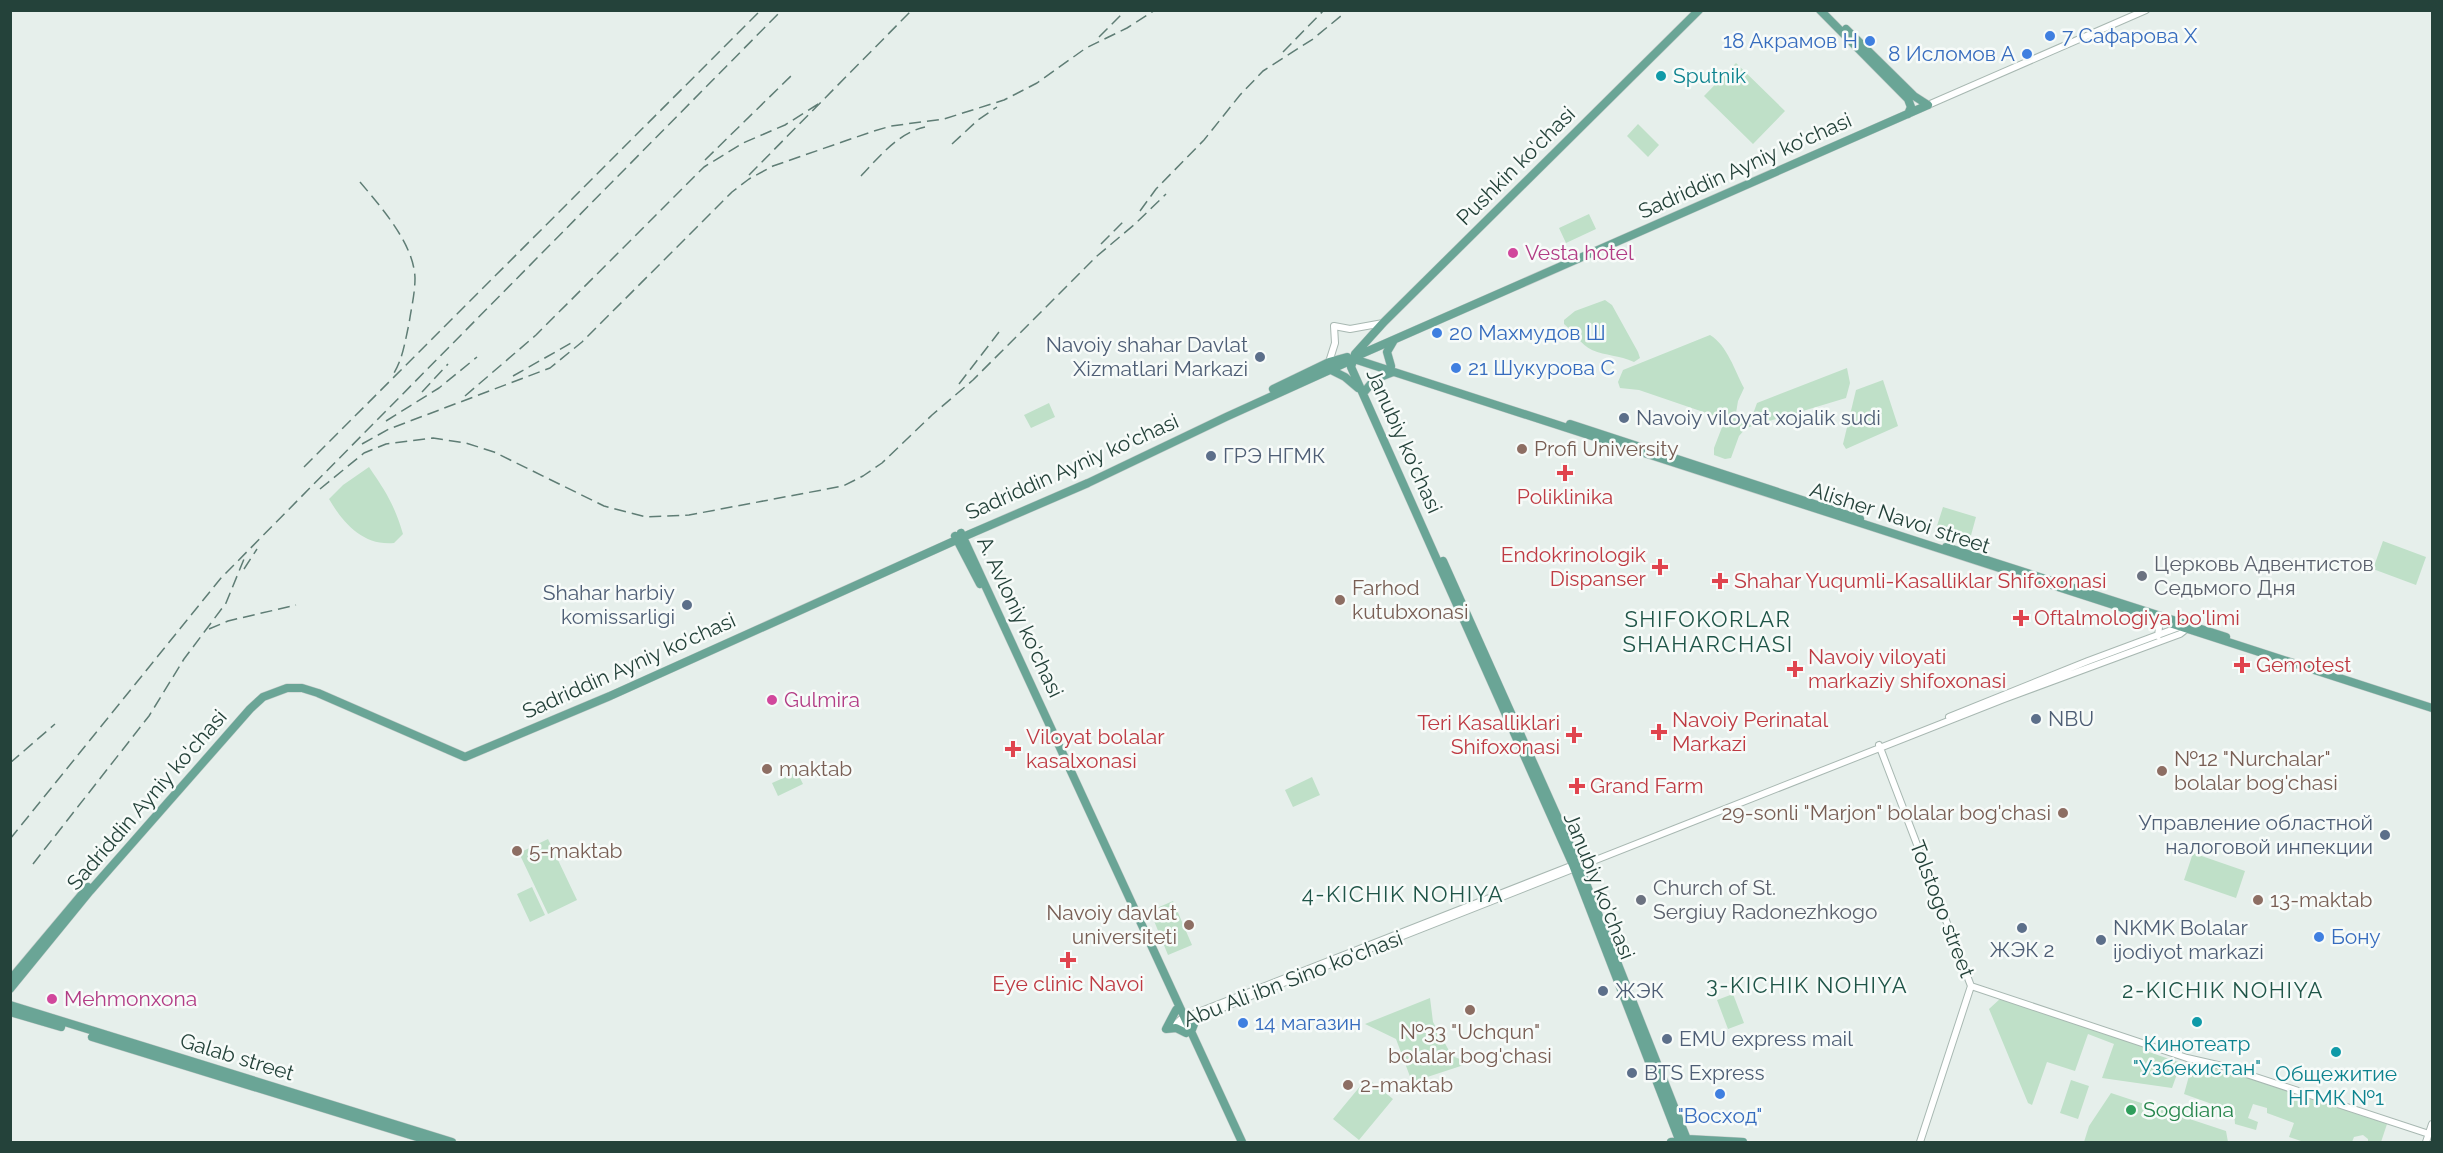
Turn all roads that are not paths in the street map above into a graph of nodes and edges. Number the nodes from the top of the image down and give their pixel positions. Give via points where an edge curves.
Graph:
1 (1699, 10) edge
2 (1820, 10) edge
3 (1827, 10) edge
4 (2146, 10) edge
5 (1911, 98) junction
6 (1928, 105) junction
7 (1908, 114) junction
8 (1383, 323) junction
9 (1394, 340) junction
10 (1358, 356) junction
11 (1329, 366) junction
12 (1392, 369) junction
13 (1363, 391) junction
14 (979, 530) junction
15 (959, 536) junction
16 (941, 546) junction
17 (967, 554) junction
18 (2156, 620) junction
19 (2185, 627) junction
20 (2158, 636) junction
21 (2433, 704) edge
22 (2433, 708) edge
23 (1880, 747) junction
24 (464, 754) junction
25 (1577, 866) junction
26 (14, 981) edge
27 (1971, 986) junction
28 (10, 989) edge
29 (10, 1005) edge
30 (19, 1008) junction
31 (1178, 1009) junction
32 (10, 1012) edge
33 (1195, 1017) junction
34 (1185, 1025) junction
35 (2433, 1124) edge
36 (2429, 1134) junction
37 (1684, 1141) edge
38 (433, 1143) edge
39 (452, 1143) edge
40 (1236, 1143) edge
41 (1242, 1143) edge
42 (1671, 1143) edge
43 (1743, 1143) edge
44 (1920, 1143) edge
45 (2426, 1143) edge

1 - 8 main road, Pushkin ko'chasi
2 - 5 main road
3 - 5 main road
4 - 6 street, Sadriddin Ayniy ko'chasi
5 - 6 main road
5 - 7 main road
6 - 7 main road, Sadriddin Ayniy ko'chasi
7 - 9 main road, Sadriddin Ayniy ko'chasi
8 - 10 main road, Pushkin ko'chasi
8 - 11 street via 1350,329 1334,326 1335,343
9 - 10 main road, Sadriddin Ayniy ko'chasi
9 - 12 main road via 1388,352
10 - 11 main road, Sadriddin Ayniy ko'chasi
10 - 12 main road, Alisher Navoi street
10 - 13 main road, Janubiy ko'chasi
11 - 13 main road
11 - 14 main road, Sadriddin Ayniy ko'chasi via 1088,483
11 - 15 main road, Sadriddin Ayniy ko'chasi
12 - 13 main road
12 - 18 main road, Alisher Navoi street
12 - 19 main road, Alisher Navoi street
13 - 25 main road, Janubiy ko'chasi
14 - 15 main road, Sadriddin Ayniy ko'chasi
14 - 17 main road
15 - 16 main road, Sadriddin Ayniy ko'chasi
15 - 17 main road, A. Avloniy ko'chasi
15 - 24 main road, Sadriddin Ayniy ko'chasi
16 - 17 main road
16 - 24 main road, Sadriddin Ayniy ko'chasi via 674,668
17 - 31 main road, A. Avloniy ko'chasi
18 - 19 main road, Alisher Navoi street
18 - 20 street
19 - 20 street, Abu Ali ibn Sino ko'chasi
19 - 21 main road, Alisher Navoi street
19 - 22 main road, Alisher Navoi street
19 - 23 street, Abu Ali ibn Sino ko'chasi
20 - 23 street, Abu Ali ibn Sino ko'chasi
23 - 25 street, Abu Ali ibn Sino ko'chasi
23 - 27 street, Tolstogo street
24 - 26 main road, Sadriddin Ayniy ko'chasi via 302,688 287,688 263,697 227,733
25 - 33 street, Abu Ali ibn Sino ko'chasi
25 - 37 main road, Janubiy ko'chasi
26 - 28 main road, Sadriddin Ayniy ko'chasi
26 - 30 main road via 13,999
27 - 36 street
27 - 44 street, Tolstogo street
29 - 30 main road, Galab street
30 - 39 main road, Galab street
31 - 33 main road
31 - 34 main road, A. Avloniy ko'chasi
31 - 34 main road via 1166,1029
32 - 38 main road
33 - 34 main road
33 - 34 street, Abu Ali ibn Sino ko'chasi
34 - 40 main road, A. Avloniy ko'chasi
34 - 41 main road, A. Avloniy ko'chasi
35 - 36 street
36 - 45 street
37 - 42 main road
37 - 43 main road

